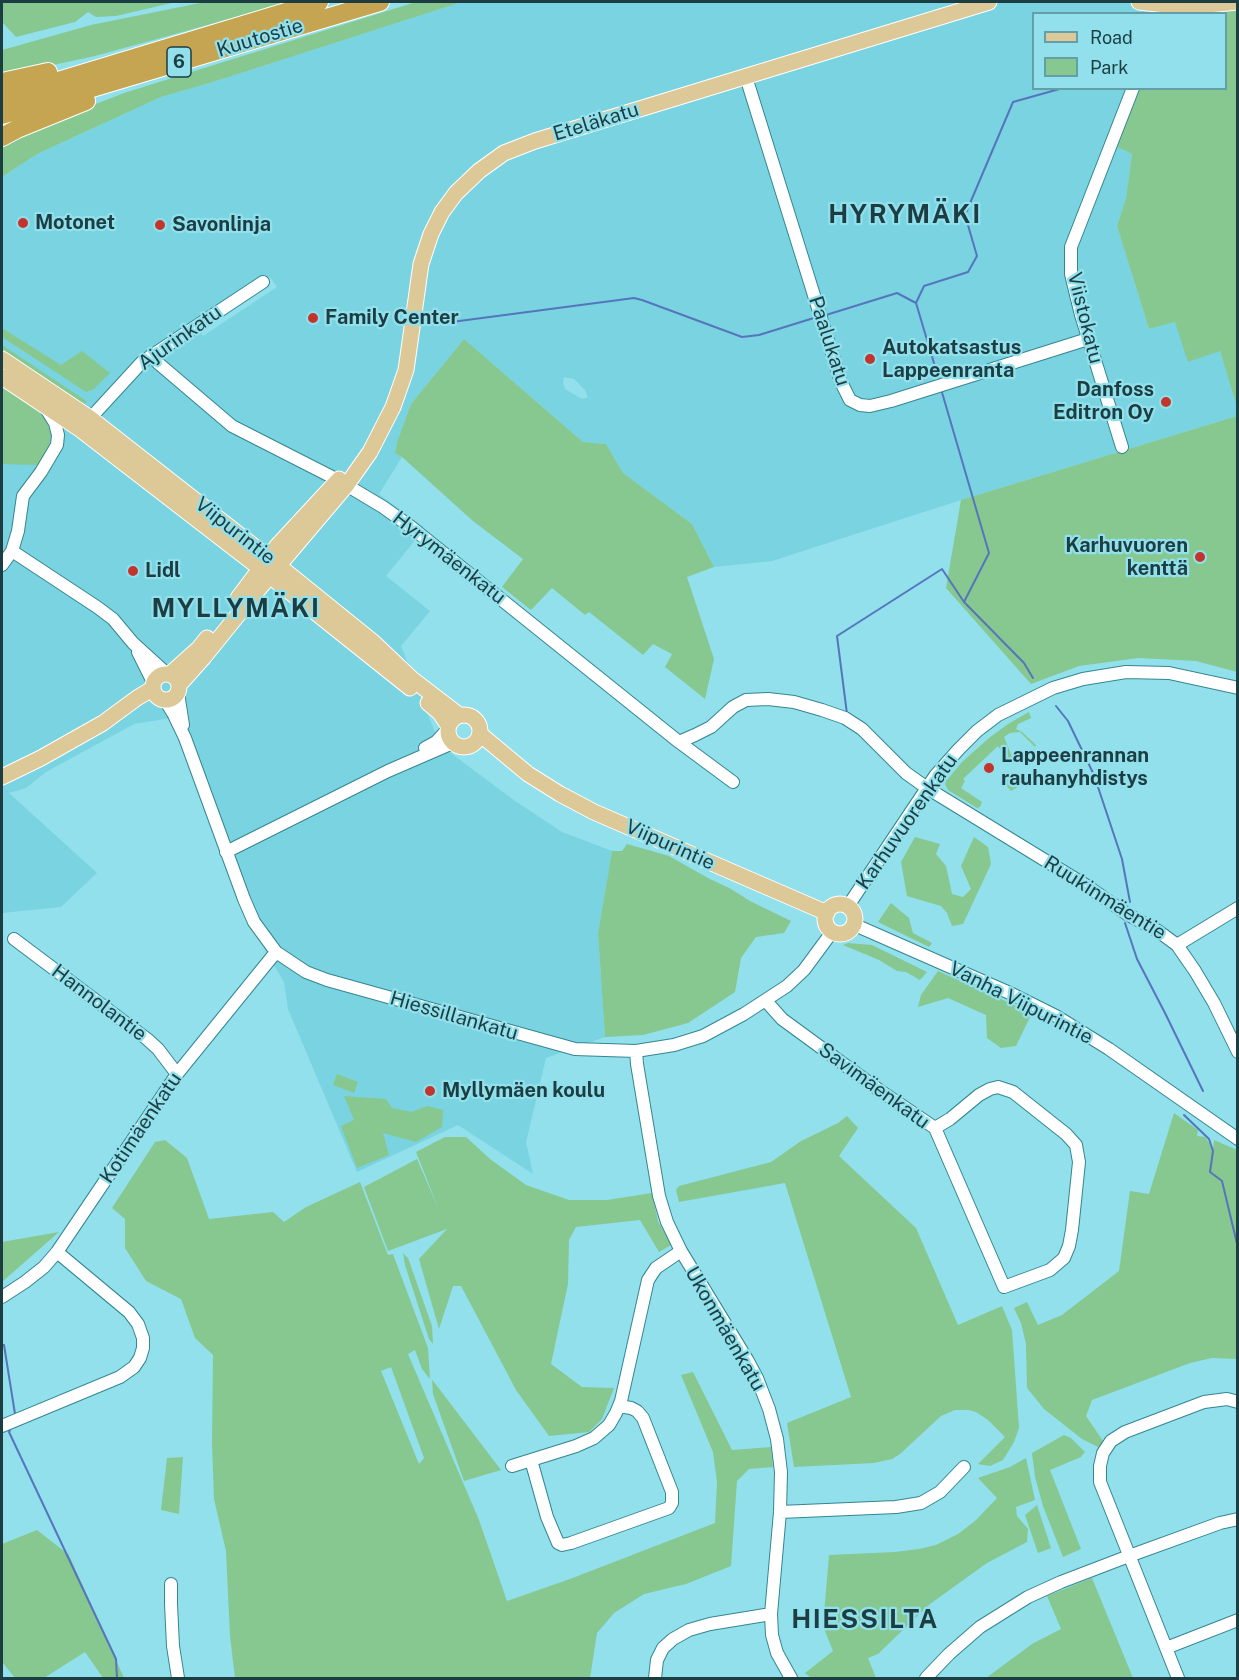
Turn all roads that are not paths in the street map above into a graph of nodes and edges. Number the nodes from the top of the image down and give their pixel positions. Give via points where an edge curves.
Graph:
1 (319, 2) edge
2 (380, 2) edge
3 (989, 2) edge
4 (1138, 2) edge
5 (1237, 2) edge
6 (357, 8) junction
7 (1164, 9) edge
8 (288, 10) junction
9 (746, 77) junction
10 (2, 82) edge
11 (1132, 90) edge
12 (2, 98) edge
13 (2, 115) edge
14 (2, 137) edge
15 (262, 282) dead end
16 (1088, 339) junction
17 (152, 354) junction
18 (2, 358) edge
19 (2, 377) edge
20 (43, 404) junction
21 (86, 424) junction
22 (1122, 447) dead end
23 (342, 483) junction
24 (12, 551) junction
25 (2, 565) edge
26 (270, 567) junction
27 (165, 687) junction
28 (1238, 688) edge
29 (452, 723) junction
30 (480, 734) junction
31 (679, 742) junction
32 (461, 746) junction
33 (518, 767) junction
34 (388, 771) junction
35 (2, 777) edge
36 (733, 782) dead end
37 (927, 788) junction
38 (226, 852) junction
39 (848, 906) junction
40 (1238, 908) edge
41 (827, 913) junction
42 (855, 925) junction
43 (832, 932) junction
44 (14, 939) dead end
45 (1177, 945) junction
46 (276, 952) junction
47 (766, 1001) junction
48 (636, 1051) junction
49 (1238, 1052) edge
50 (177, 1074) junction
51 (934, 1128) junction
52 (1238, 1139) edge
53 (681, 1251) junction
54 (57, 1252) junction
55 (2, 1297) edge
56 (1238, 1402) edge
57 (619, 1406) junction
58 (2, 1426) edge
59 (531, 1460) junction
60 (512, 1466) dead end
61 (964, 1467) dead end
62 (780, 1512) junction
63 (1238, 1519) edge
64 (1129, 1556) junction
65 (171, 1584) dead end
66 (771, 1614) junction
67 (1238, 1620) edge
68 (1166, 1648) junction
69 (178, 1678) edge
70 (655, 1678) edge
71 (791, 1678) edge
72 (926, 1678) edge
73 (1178, 1678) edge

1 - 8 highway, Kuutostie / 6
2 - 6 highway, Kuutostie / 6
3 - 9 main road, Eteläkatu
4 - 7 main road
5 - 7 main road
6 - 13 highway, Kuutostie / 6
6 - 14 highway via 73,106
8 - 10 highway
8 - 12 highway, Kuutostie / 6
9 - 16 street, Paalukatu via 841,382 850,400 870,406 891,401
9 - 23 main road, Eteläkatu via 504,153 456,193 431,234 421,264 406,370 393,407 370,452
11 - 16 street, Viistokatu via 1071,247 1071,274
15 - 17 street, Ajurinkatu
16 - 22 street, Viistokatu
17 - 21 street, Ajurinkatu
17 - 23 street, Hyrymäenkatu via 232,426
18 - 21 main road, Viipurintie
19 - 20 main road, Viipurintie
20 - 21 main road, Viipurintie
20 - 24 street via 55,423 57,445 23,496
21 - 26 main road, Viipurintie
23 - 26 main road, Eteläkatu
23 - 31 street, Hyrymäenkatu via 411,527
24 - 25 street
24 - 27 street, Hiessillankatu via 113,619
26 - 27 main road, Eteläkatu
26 - 29 main road, Viipurintie
27 - 35 main road, Eteläkatu via 137,698 103,723
27 - 38 street, Hiessillankatu
28 - 37 street, Karhuvuorenkatu via 1169,673 1140,672 1110,674 1053,688 998,716 978,731
29 - 30 main road via 469,715 477,720
29 - 32 main road via 448,736
29 - 34 street via 436,742
30 - 32 main road via 472,745
30 - 33 main road, Viipurintie
31 - 36 street, Hyrymäenkatu
31 - 37 street, Ruukinmäentie via 711,727 746,700 794,702 844,718 862,729 906,773
32 - 33 main road, Viipurintie
32 - 34 street via 448,745
33 - 41 main road, Viipurintie via 594,812
34 - 38 street
37 - 39 street, Karhuvuorenkatu
37 - 45 street, Ruukinmäentie
38 - 46 street, Hiessillankatu via 254,922
39 - 41 main road via 838,904
39 - 42 main road via 855,914
40 - 45 street
41 - 43 main road via 826,923
42 - 43 main road via 842,934
42 - 52 street, Vanha Viipurintie via 1056,1016
43 - 47 street, Hiessillankatu via 804,970
44 - 50 street, Hannolantie via 147,1039
45 - 49 street, Ruukinmäentie via 1215,1003
46 - 48 street, Hiessillankatu via 306,972 327,980 481,1024 575,1049
46 - 50 street, Kotimäenkatu
47 - 48 street, Hiessillankatu via 703,1035
47 - 51 street, Savimäenkatu via 791,1025
48 - 53 street, Ukonmäenkatu via 659,1196
50 - 54 street, Kotimäenkatu
51 - 51 street, Savimäenkatu via 1004,1287 1050,1270 1064,1258 1072,1230 1079,1162 1076,1145 1066,1134 1013,1092 998,1087 979,1095
53 - 57 street via 656,1268 648,1280
53 - 62 street, Ukonmäenkatu via 748,1361 769,1409 781,1472
54 - 55 street, Kotimäenkatu via 44,1267
54 - 58 street via 129,1312 142,1338 140,1358 120,1377
56 - 64 street via 1204,1402 1111,1441 1103,1453 1100,1482
57 - 59 street via 609,1425 594,1438
57 - 59 street via 637,1411 643,1418 672,1492 669,1508 562,1545 547,1517
59 - 60 street
61 - 62 street via 940,1492 921,1503
62 - 66 street, Ukonmäenkatu
63 - 64 street
64 - 68 street
64 - 72 street via 1061,1582 1006,1610 980,1627
65 - 69 street
66 - 70 street via 689,1630 663,1648
66 - 71 street, Ukonmäenkatu via 777,1653
67 - 68 street
68 - 73 street

